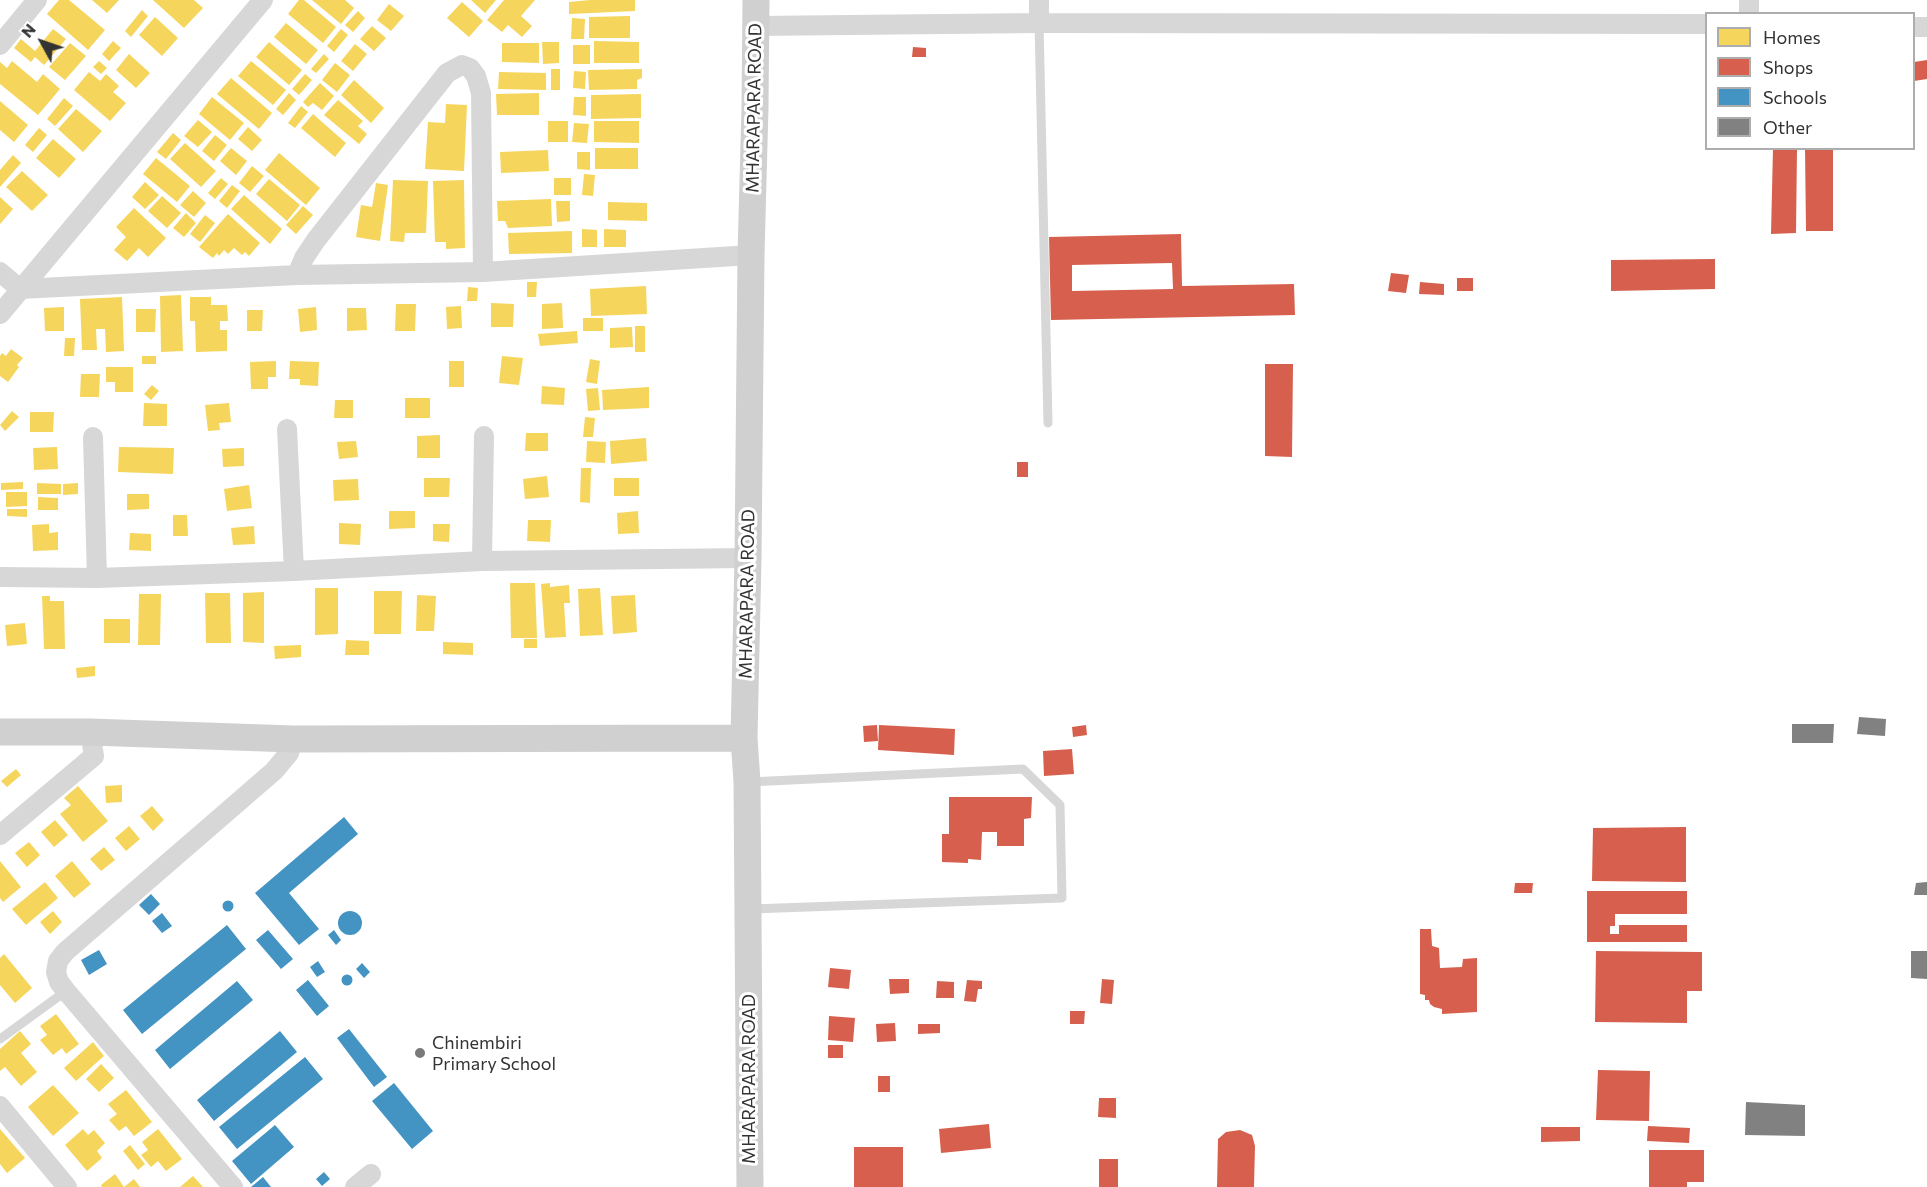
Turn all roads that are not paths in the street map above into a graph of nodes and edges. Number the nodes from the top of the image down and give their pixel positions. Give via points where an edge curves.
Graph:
1 (37, 0) edge
2 (263, 0) edge
3 (1040, 0) edge
4 (756, 13) edge
5 (1039, 23) junction
6 (1705, 24) edge
7 (0, 45) edge
8 (751, 255) junction
9 (0, 272) edge
10 (483, 272) junction
11 (297, 275) junction
12 (20, 289) junction
13 (0, 314) edge
14 (1048, 423) dead end
15 (287, 429) dead end
16 (484, 436) dead end
17 (93, 437) dead end
18 (748, 558) junction
19 (482, 561) junction
20 (294, 571) junction
21 (0, 577) edge
22 (97, 578) junction
23 (0, 732) edge
24 (90, 732) junction
25 (744, 738) junction
26 (293, 739) junction
27 (747, 782) junction
28 (0, 835) edge
29 (749, 909) junction
30 (66, 991) junction
31 (0, 1039) edge
32 (0, 1106) edge
33 (371, 1174) dead end
34 (67, 1187) edge
35 (233, 1187) edge
36 (355, 1187) edge
37 (750, 1187) edge

1 - 7 street
2 - 12 street
3 - 5 street
4 - 5 street
4 - 8 main road, MHARAPARA ROAD
5 - 6 street
5 - 14 lane
8 - 10 street
8 - 18 main road, MHARAPARA ROAD
9 - 12 street
10 - 11 street
10 - 11 street via 481,93 476,76 462,65 447,73 432,91 316,240
11 - 12 street
12 - 13 street
15 - 20 street
16 - 19 street
17 - 22 street
18 - 19 street
18 - 25 main road, MHARAPARA ROAD
19 - 20 street
20 - 22 street
21 - 22 street
23 - 24 main road
24 - 26 main road
24 - 28 street via 94,756
25 - 26 main road
25 - 27 main road, MHARAPARA ROAD
26 - 30 street via 289,753 273,771 65,952 56,972
27 - 29 main road, MHARAPARA ROAD
27 - 29 lane via 1023,769 1060,805 1062,898
29 - 37 main road, MHARAPARA ROAD
30 - 31 lane
30 - 35 street
32 - 34 street
33 - 36 street

